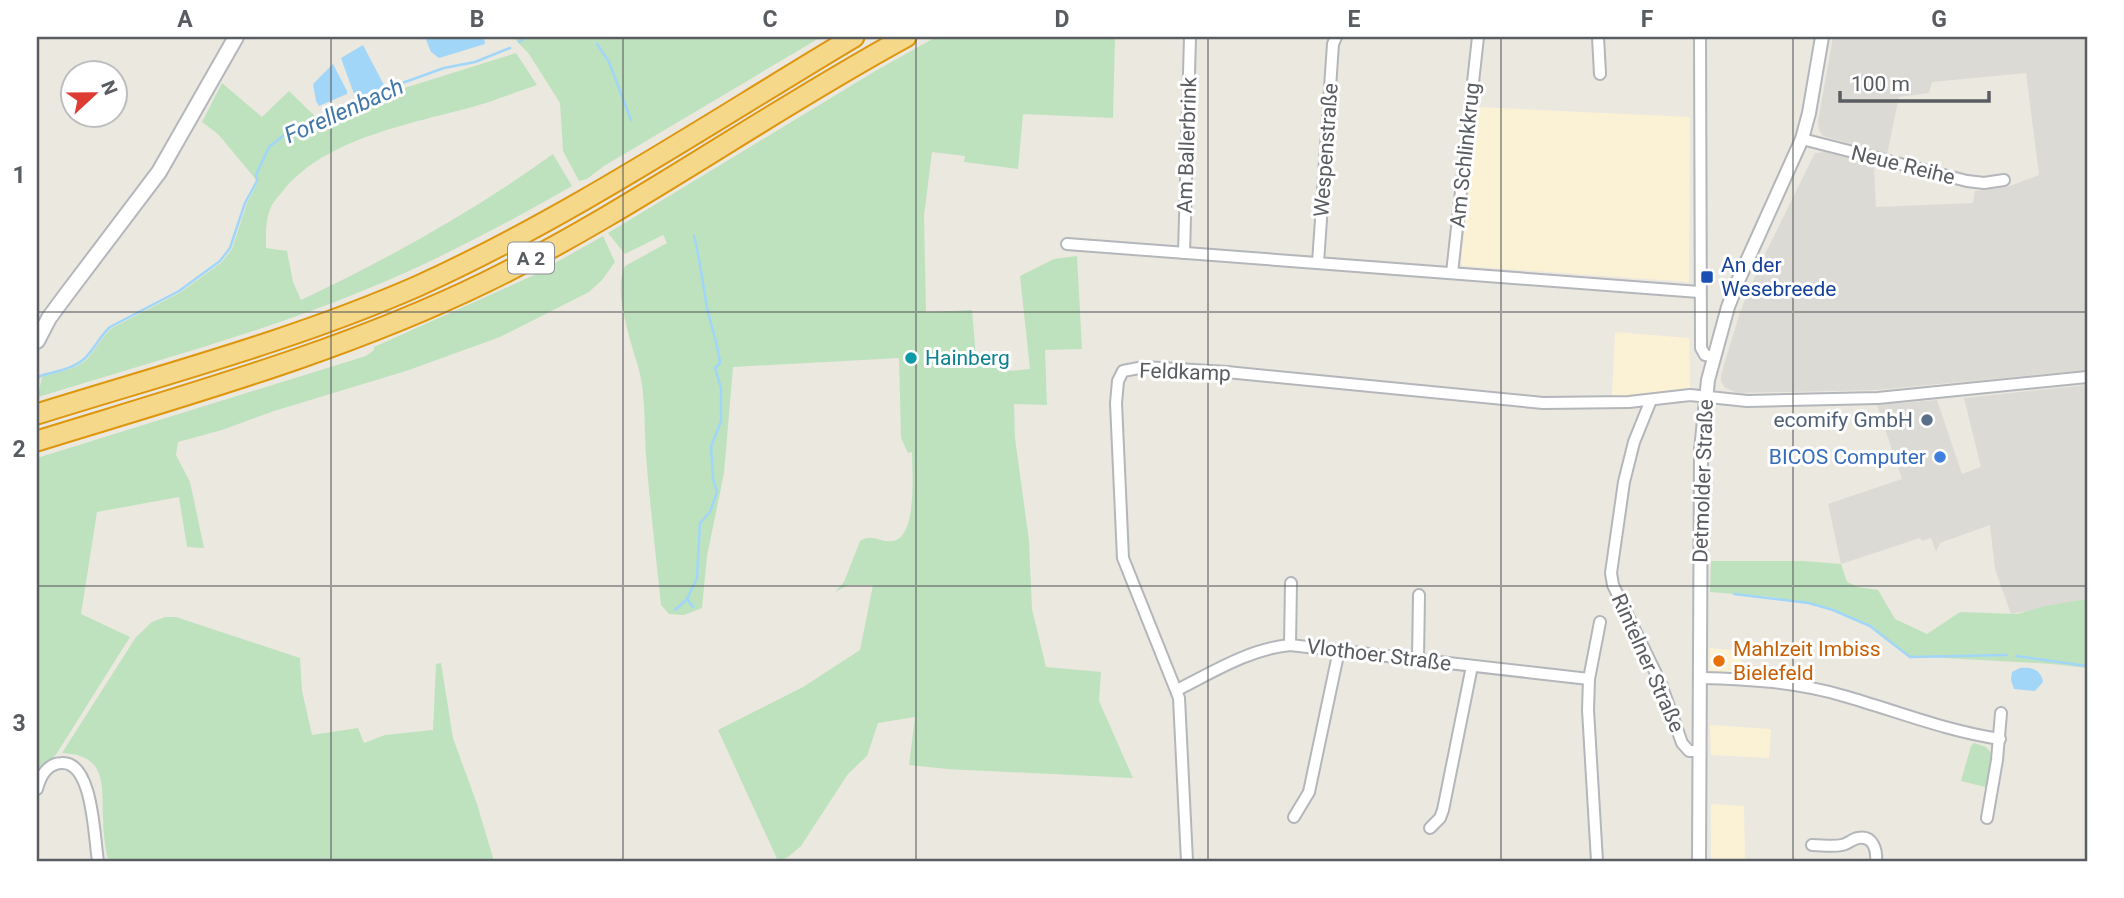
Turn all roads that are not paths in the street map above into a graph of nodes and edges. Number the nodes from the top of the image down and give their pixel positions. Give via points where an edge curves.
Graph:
1 (236, 37) edge
2 (855, 37) edge
3 (906, 37) edge
4 (1190, 37) edge
5 (1336, 37) edge
6 (1478, 37) edge
7 (1598, 37) edge
8 (1700, 37) edge
9 (1822, 37) edge
10 (1600, 74) dead end
11 (1802, 139) junction
12 (2004, 180) dead end
13 (1067, 244) dead end
14 (1184, 253) junction
15 (1318, 263) junction
16 (1452, 273) junction
17 (1699, 292) junction
18 (38, 337) edge
19 (1713, 357) junction
20 (2087, 377) edge
21 (1706, 396) junction
22 (1651, 400) junction
23 (37, 414) edge
24 (37, 441) edge
25 (1291, 583) dead end
26 (1419, 595) dead end
27 (1600, 622) dead end
28 (1290, 645) junction
29 (1339, 650) junction
30 (1418, 659) junction
31 (1472, 666) junction
32 (1700, 678) junction
33 (1589, 679) junction
34 (1177, 690) junction
35 (2001, 713) dead end
36 (2000, 739) junction
37 (1700, 751) junction
38 (37, 789) edge
39 (1294, 817) dead end
40 (1987, 818) dead end
41 (1430, 828) dead end
42 (1812, 845) dead end
43 (98, 861) edge
44 (1187, 861) edge
45 (1597, 861) edge
46 (1699, 861) edge
47 (1876, 861) edge

1 - 18 main road via 159,173
2 - 23 highway, A 2 via 478,257 275,341
3 - 24 highway, A 2 via 581,230 416,315 340,345
4 - 14 street, Am Ballerbrink
5 - 15 street, Wespenstraße
6 - 16 street, Am Schlinkkrug
7 - 10 street
8 - 17 street
9 - 11 street, Detmolder Straße
11 - 12 street, Neue Reihe via 1967,181
11 - 19 street, Detmolder Straße via 1738,281
13 - 14 street
14 - 15 street
15 - 16 street
16 - 17 street
17 - 19 street via 1701,348
19 - 21 street, Detmolder Straße
20 - 21 street, Feldkamp via 1878,398 1747,401
21 - 22 street, Feldkamp
21 - 32 street, Detmolder Straße via 1701,450
22 - 34 street, Feldkamp via 1543,403 1227,373 1144,367 1123,371 1116,403 1123,558
22 - 37 street, Rintelner Straße via 1624,481 1611,578 1655,671 1682,743 1689,751
25 - 28 street
26 - 30 street
27 - 33 street, Rintelner Straße
28 - 29 street, Vlothoer Straße
28 - 34 street, Vlothoer Straße via 1248,655
29 - 30 street, Vlothoer Straße
29 - 39 street via 1309,792
30 - 31 street, Vlothoer Straße
31 - 33 street, Vlothoer Straße
31 - 41 street via 1443,810
32 - 36 street via 1819,690 1934,725
32 - 37 street, Detmolder Straße
33 - 45 street, Rintelner Straße
34 - 44 street, Feldkamp
35 - 36 street
36 - 40 street
37 - 46 street, Detmolder Straße
38 - 43 street via 48,768 57,763 65,762 79,771 88,789
42 - 47 street via 1845,845 1867,838 1873,842

